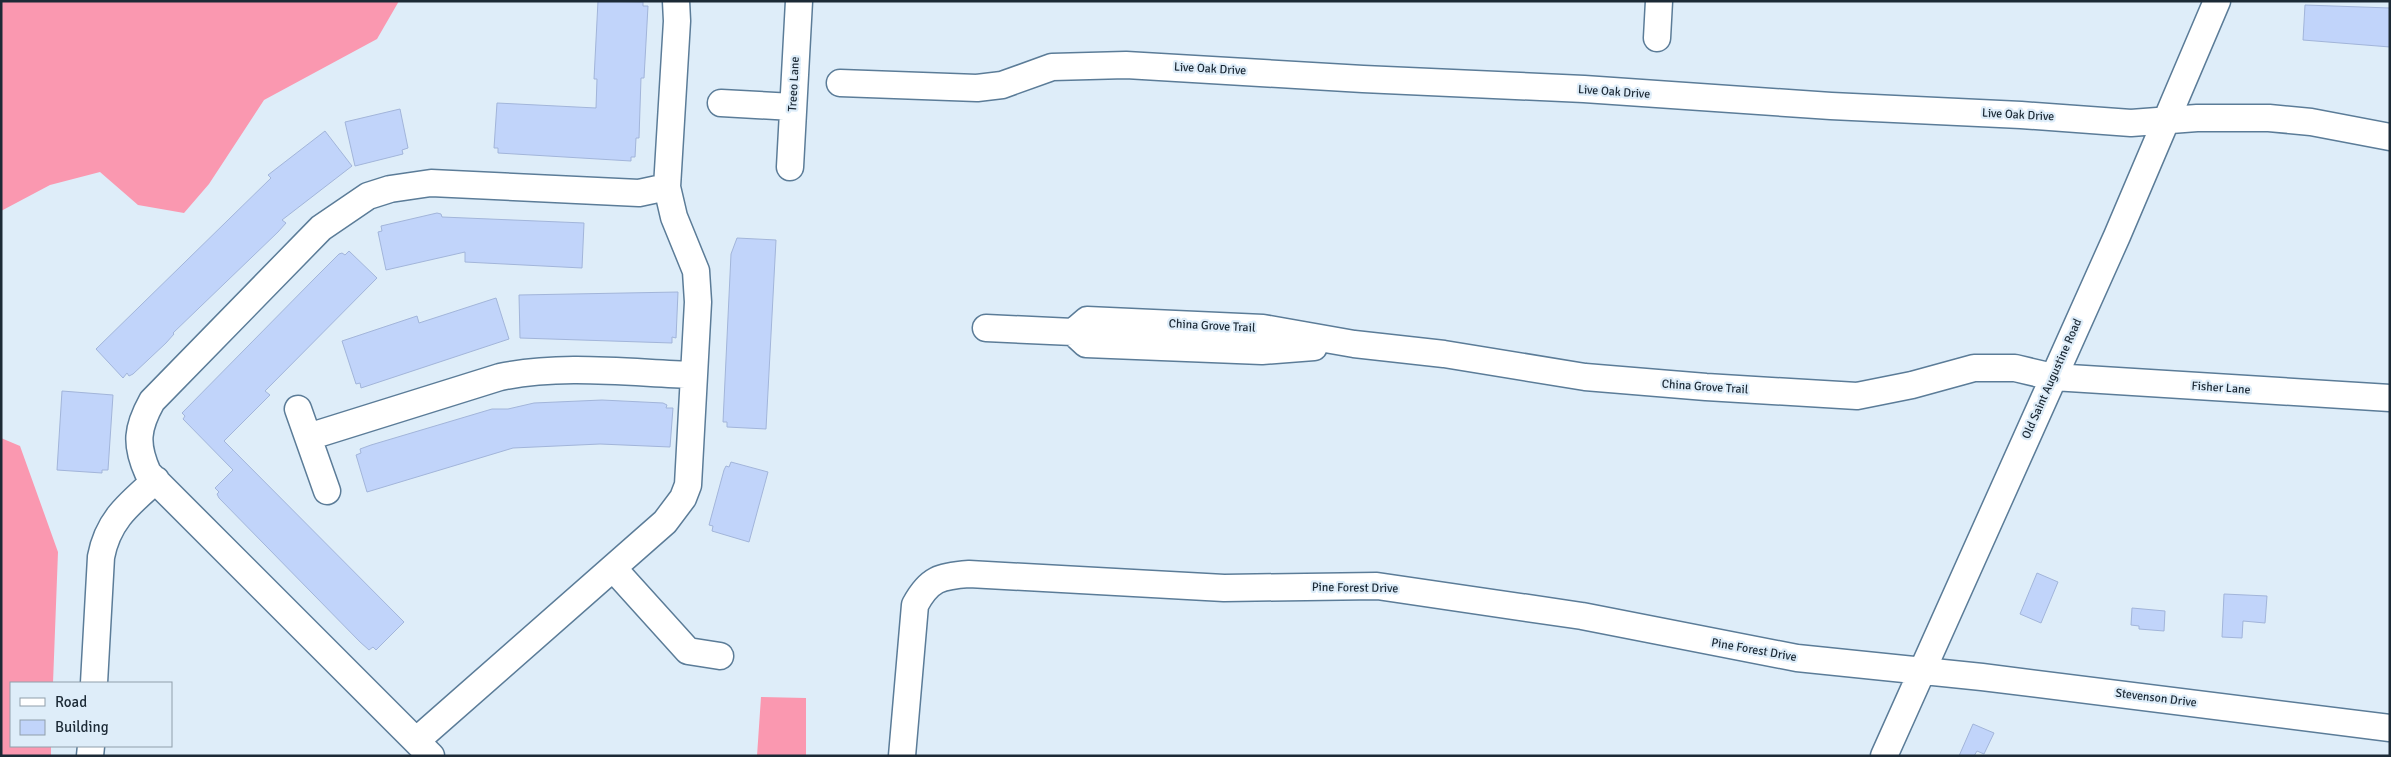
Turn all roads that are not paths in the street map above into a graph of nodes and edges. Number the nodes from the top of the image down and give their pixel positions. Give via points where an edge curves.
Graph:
1 (676, 1) edge
2 (799, 1) edge
3 (1659, 1) edge
4 (2217, 1) edge
5 (1657, 38) dead end
6 (840, 83) dead end
7 (721, 103) dead end
8 (793, 106) junction
9 (2166, 120) junction
10 (2390, 138) edge
11 (790, 167) dead end
12 (667, 187) junction
13 (986, 328) dead end
14 (694, 375) junction
15 (2053, 377) junction
16 (2390, 398) edge
17 (298, 409) dead end
18 (308, 437) junction
19 (156, 480) junction
20 (327, 491) dead end
21 (613, 568) junction
22 (720, 656) dead end
23 (1922, 671) junction
24 (94, 682) edge
25 (2390, 728) edge
26 (424, 748) edge
27 (902, 756) edge
28 (1884, 756) edge

1 - 12 street
2 - 8 street, Treeo Lane
3 - 5 street
4 - 9 street, Old Saint Augustine Road
6 - 9 street, Live Oak Drive via 978,88 1002,85 1052,67 1126,65 2131,123
7 - 8 street
8 - 11 street, Treeo Lane
9 - 10 street, Live Oak Drive via 2269,118 2311,122
9 - 15 street, Old Saint Augustine Road
12 - 14 street via 674,217 696,271 698,302
12 - 19 street via 639,193 431,183 368,196 321,228 152,401 140,425 139,438 148,473
13 - 15 street, China Grove Trail via 1073,332 1087,320 1264,328 1585,377 1858,396 1912,386 1974,368 2015,368
14 - 18 street via 563,370 522,372
14 - 21 street via 688,485 683,498 665,522
15 - 16 street, Fisher Lane
15 - 23 street, Old Saint Augustine Road
17 - 18 street
18 - 20 street
19 - 24 street via 126,506 104,538 100,557
19 - 26 street
21 - 22 street via 688,650
21 - 26 street
23 - 25 street, Stevenson Drive
23 - 27 street, Pine Forest Drive via 1797,658 1573,615 1377,586 1224,588 949,575 930,583 915,605
23 - 28 street, Old Saint Augustine Road

